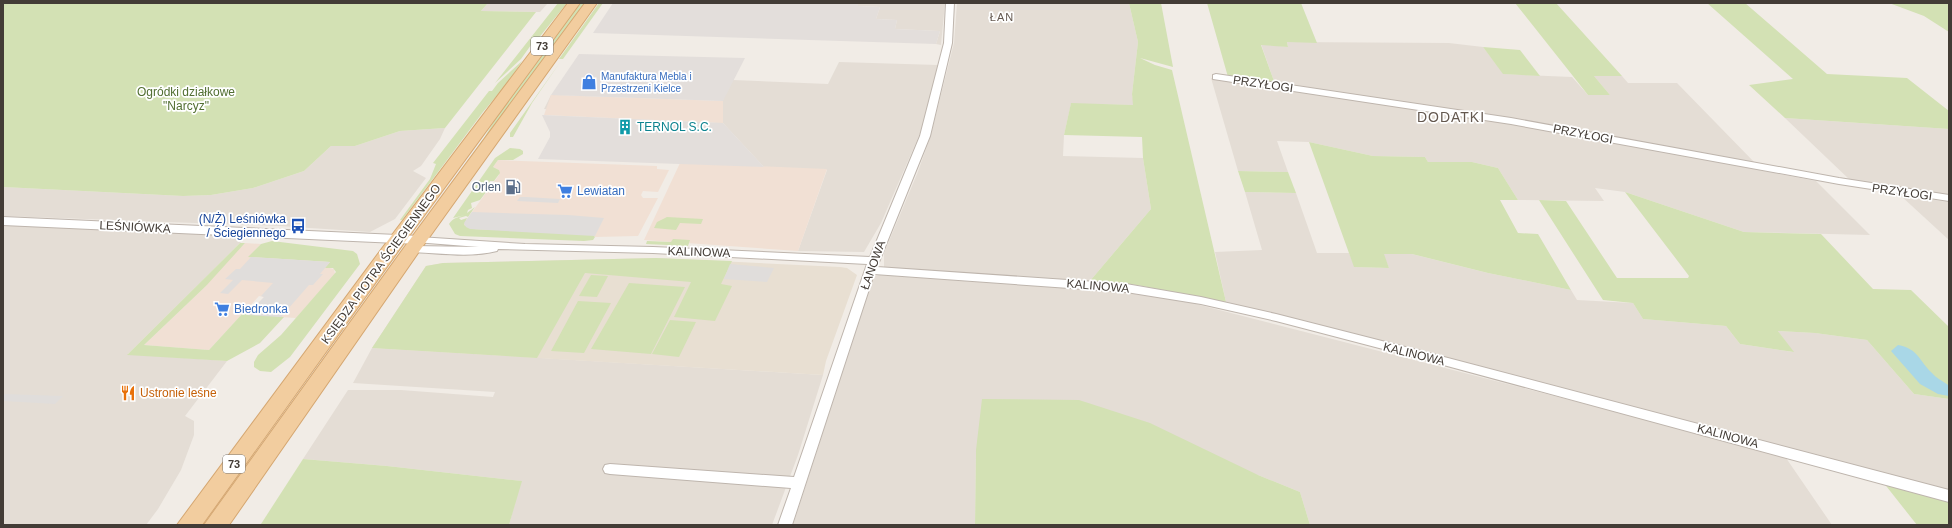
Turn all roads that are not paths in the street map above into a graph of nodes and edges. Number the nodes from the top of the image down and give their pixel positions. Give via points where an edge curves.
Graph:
1 (574, 3) edge
2 (591, 3) edge
3 (950, 3) edge
4 (1216, 77) dead end
5 (1949, 198) edge
6 (3, 221) edge
7 (405, 244) junction
8 (871, 266) junction
9 (610, 469) dead end
10 (799, 482) junction
11 (1949, 496) edge
12 (189, 525) edge
13 (216, 525) edge
14 (785, 525) edge

1 - 7 main road, KSIĘDZA PIOTRA ŚCIEGIENNEGO / 73
2 - 7 main road, KSIĘDZA PIOTRA ŚCIEGIENNEGO / 73
3 - 8 street, ŁANOWA via 948,42 925,136
4 - 5 street, PRZYŁOGI via 1513,121 1808,177
6 - 7 street, LEŚNIÓWKA via 268,233 318,241
7 - 8 street, KALINOWA via 475,251 524,247 661,251
7 - 12 main road, KSIĘDZA PIOTRA ŚCIEGIENNEGO / 73
7 - 13 main road, KSIĘDZA PIOTRA ŚCIEGIENNEGO / 73
8 - 10 street, ŁANOWA
8 - 11 street, KALINOWA via 1126,288 1212,303 1568,393
9 - 10 street
10 - 14 street, ŁANOWA

